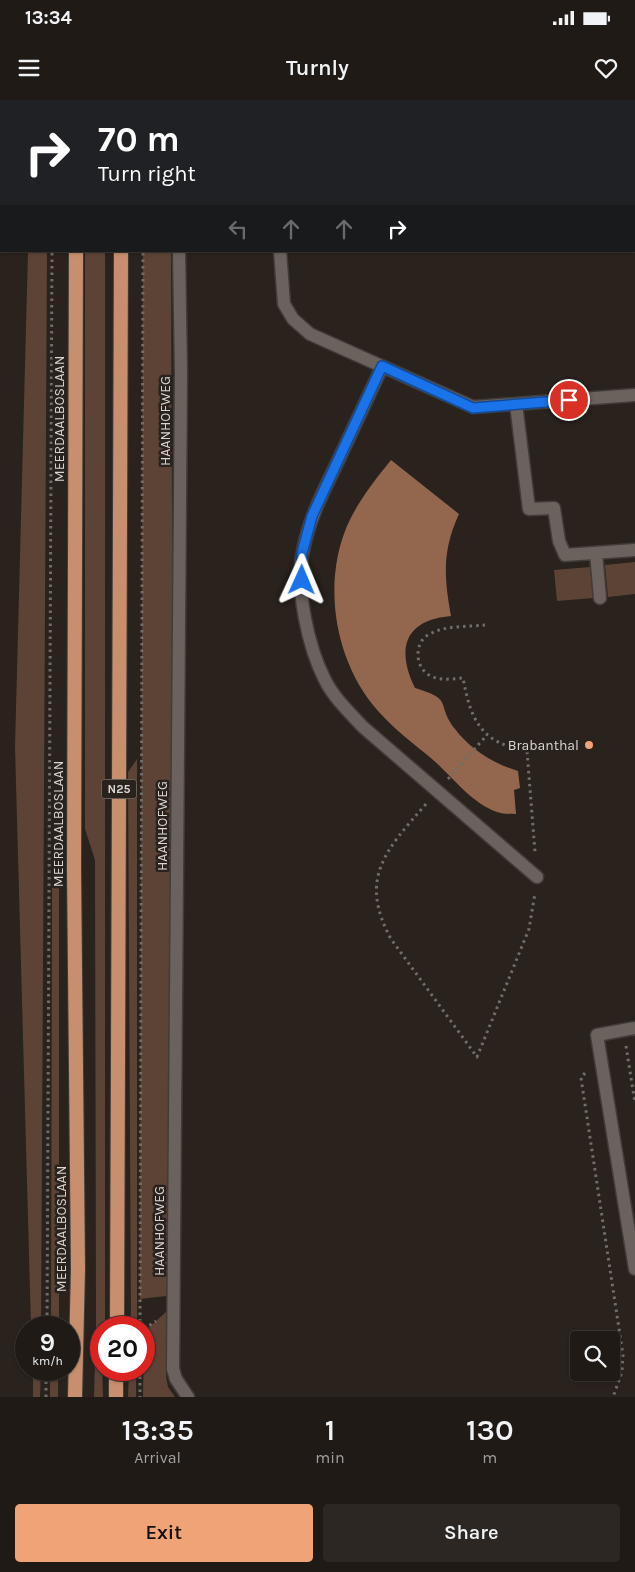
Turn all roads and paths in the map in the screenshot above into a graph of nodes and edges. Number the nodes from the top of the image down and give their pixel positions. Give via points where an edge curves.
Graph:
1 (52, 252) edge
2 (76, 252) edge
3 (121, 252) edge
4 (142, 252) edge
5 (179, 252) edge
6 (280, 252) edge
7 (382, 366) junction
8 (635, 395) edge
9 (516, 404) junction
10 (635, 550) edge
11 (596, 553) junction
12 (600, 598) dead end
13 (485, 625) dead end
14 (487, 735) junction
15 (438, 790) junction
16 (537, 877) junction
17 (630, 1029) edge
18 (601, 1053) junction
19 (635, 1102) edge
20 (635, 1269) edge
21 (47, 1316) edge
22 (117, 1316) edge
23 (140, 1316) edge
24 (46, 1381) edge
25 (116, 1381) edge
26 (140, 1381) edge
27 (46, 1397) edge
28 (75, 1397) edge
29 (116, 1397) edge
30 (140, 1397) edge
31 (188, 1397) edge
32 (612, 1397) edge

1 - 21 path
2 - 28 highway, MEERDAALBOSLAAN via 74,868 78,1338
3 - 22 highway, N25
4 - 23 path
5 - 31 street, HAANHOFWEG via 181,373 173,1369 176,1380
6 - 7 street via 284,304 293,319 310,334
7 - 9 street via 473,408
7 - 15 street via 312,516 302,553 305,618 325,680 341,703 363,727
8 - 9 street
9 - 11 street via 529,509 554,508 559,541 565,555
10 - 11 street
11 - 12 street
13 - 14 path via 439,629 426,636 418,648 418,662 427,675 442,679 463,678 468,704
14 - 15 path
14 - 16 path via 507,747 527,751
15 - 16 street
15 - 16 path via 392,842 382,860 376,896 381,920 392,939 477,1057 529,929
17 - 18 street via 597,1035
17 - 19 path
18 - 20 street
18 - 32 path via 581,1078 623,1355 622,1372
24 - 27 path
25 - 29 highway
26 - 30 path

